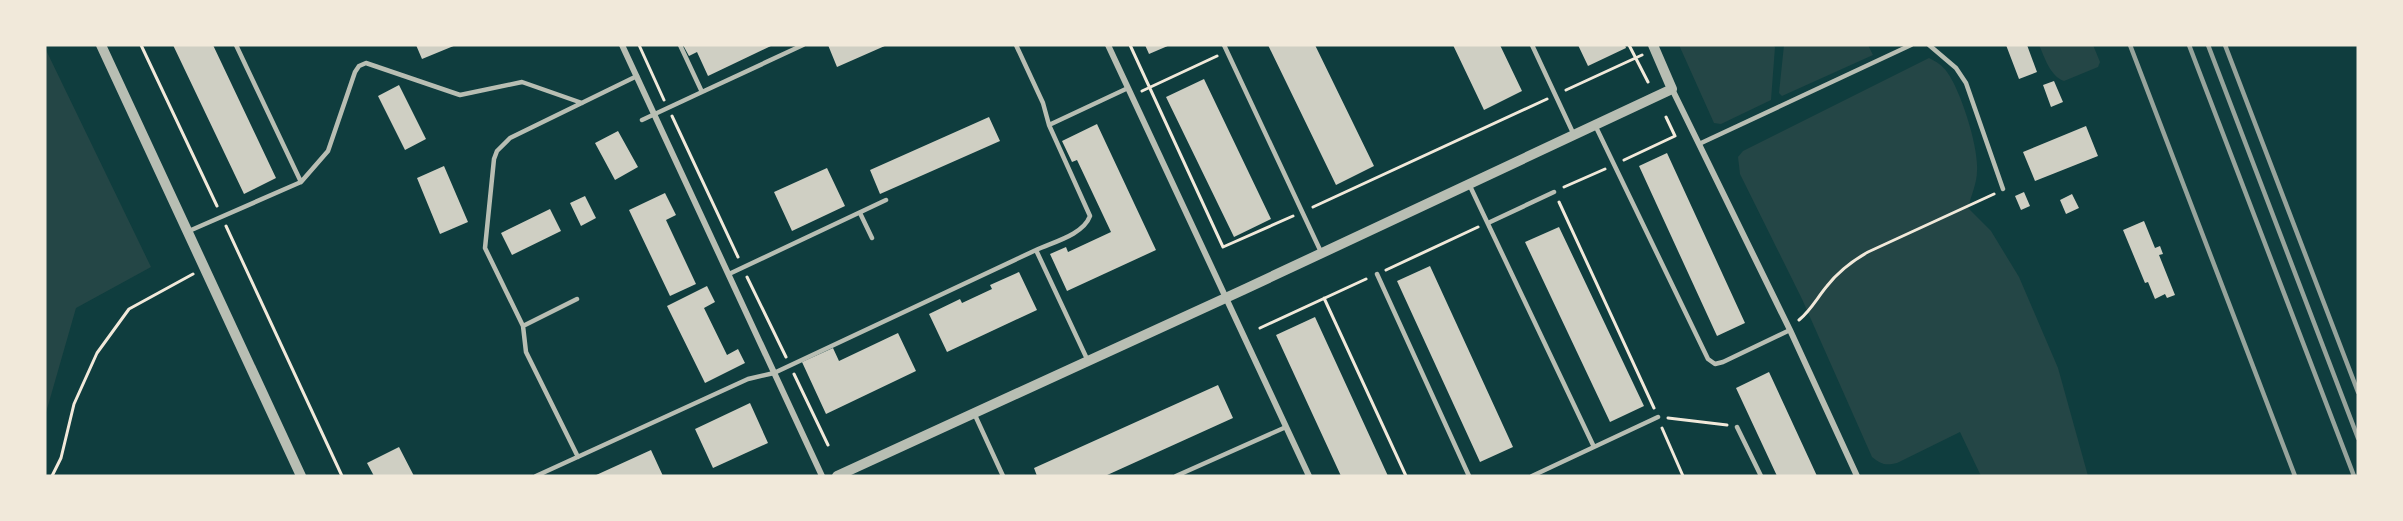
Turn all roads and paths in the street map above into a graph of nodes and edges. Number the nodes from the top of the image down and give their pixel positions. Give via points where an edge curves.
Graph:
1 (101, 45) edge
2 (141, 45) edge
3 (236, 45) edge
4 (622, 45) edge
5 (639, 45) edge
6 (680, 45) edge
7 (803, 45) edge
8 (1016, 45) edge
9 (1108, 45) edge
10 (1130, 45) edge
11 (1532, 45) edge
12 (1629, 45) edge
13 (1911, 45) edge
14 (1929, 45) edge
15 (1225, 47) edge
16 (1653, 47) edge
17 (1635, 58) junction
18 (637, 76) junction
19 (1648, 82) dead end
20 (1149, 87) junction
21 (1128, 88) junction
22 (1672, 88) junction
23 (702, 92) junction
24 (1555, 95) junction
25 (1132, 96) junction
26 (582, 103) junction
27 (668, 108) junction
28 (654, 115) junction
29 (1666, 117) dead end
30 (642, 120) dead end
31 (1049, 125) junction
32 (1594, 125) junction
33 (1574, 135) junction
34 (1699, 144) junction
35 (1613, 165) junction
36 (301, 182) junction
37 (1469, 184) junction
38 (2003, 189) joint
39 (1554, 192) junction
40 (886, 201) dead end
41 (1302, 211) junction
42 (860, 213) junction
43 (222, 217) junction
44 (1488, 223) junction
45 (188, 232) junction
46 (872, 238) dead end
47 (1036, 250) junction
48 (1322, 253) junction
49 (204, 267) junction
50 (743, 268) junction
51 (729, 274) junction
52 (1377, 274) dead end
53 (1226, 298) junction
54 (1324, 298) dead end
55 (578, 299) dead end
56 (523, 326) junction
57 (1789, 329) junction
58 (1088, 361) junction
59 (790, 366) junction
60 (774, 373) junction
61 (974, 413) junction
62 (1658, 417) junction
63 (1286, 427) junction
64 (1737, 427) joint
65 (828, 445) dead end
66 (1594, 447) junction
67 (578, 457) junction
68 (52, 476) edge
69 (301, 476) edge
70 (342, 476) edge
71 (536, 476) edge
72 (822, 476) edge
73 (837, 476) edge
74 (1003, 476) edge
75 (1176, 476) edge
76 (1309, 476) edge
77 (1406, 476) edge
78 (1469, 476) edge
79 (1532, 476) edge
80 (1683, 476) edge
81 (1761, 476) edge
82 (1857, 476) edge

1 - 45 street
2 - 43 path
3 - 36 lane
4 - 18 street
5 - 27 path
6 - 23 lane
7 - 23 lane
8 - 31 lane
9 - 21 street
10 - 20 path
11 - 24 lane
12 - 17 path
13 - 34 lane
14 - 38 lane via 1956,68 1966,83
15 - 20 path
15 - 41 lane
16 - 17 path
16 - 22 street
17 - 19 path
17 - 24 path
18 - 26 lane
18 - 28 street
20 - 25 path
20 - 41 path via 1223,247
21 - 25 street
21 - 31 lane
22 - 32 street
22 - 34 street
23 - 27 lane
24 - 33 lane
24 - 41 path
25 - 53 street
26 - 36 lane via 522,82 460,95 366,63 355,72 328,151
26 - 56 lane via 510,138 494,159 485,248
27 - 28 lane
27 - 50 path
28 - 30 lane
28 - 51 street
29 - 35 path via 1675,136
31 - 47 lane via 1090,216 1080,230
32 - 33 street
32 - 35 lane
33 - 37 street
34 - 57 street
35 - 39 path
35 - 57 lane via 1708,359 1715,364 1723,362
36 - 43 lane
37 - 44 lane
37 - 48 street
38 - 57 path via 1849,264
39 - 44 lane
39 - 62 path
40 - 42 lane
41 - 48 lane
42 - 46 lane
42 - 50 lane
43 - 45 lane
43 - 70 path
44 - 66 lane
45 - 49 street
47 - 58 lane
47 - 59 lane
48 - 53 street
49 - 68 path via 129,309 97,352 74,404 61,458
49 - 69 street
50 - 51 lane
50 - 59 path
51 - 60 street
52 - 78 lane
53 - 58 street
53 - 63 street
54 - 77 path
55 - 56 lane
56 - 67 lane via 526,352
57 - 82 street
58 - 61 street
59 - 60 lane
59 - 65 path
60 - 67 lane via 748,379
60 - 72 street
61 - 73 street
61 - 74 lane
62 - 64 path
62 - 66 lane
62 - 80 path
63 - 75 lane
63 - 76 street
64 - 81 lane
66 - 79 lane
67 - 71 lane

